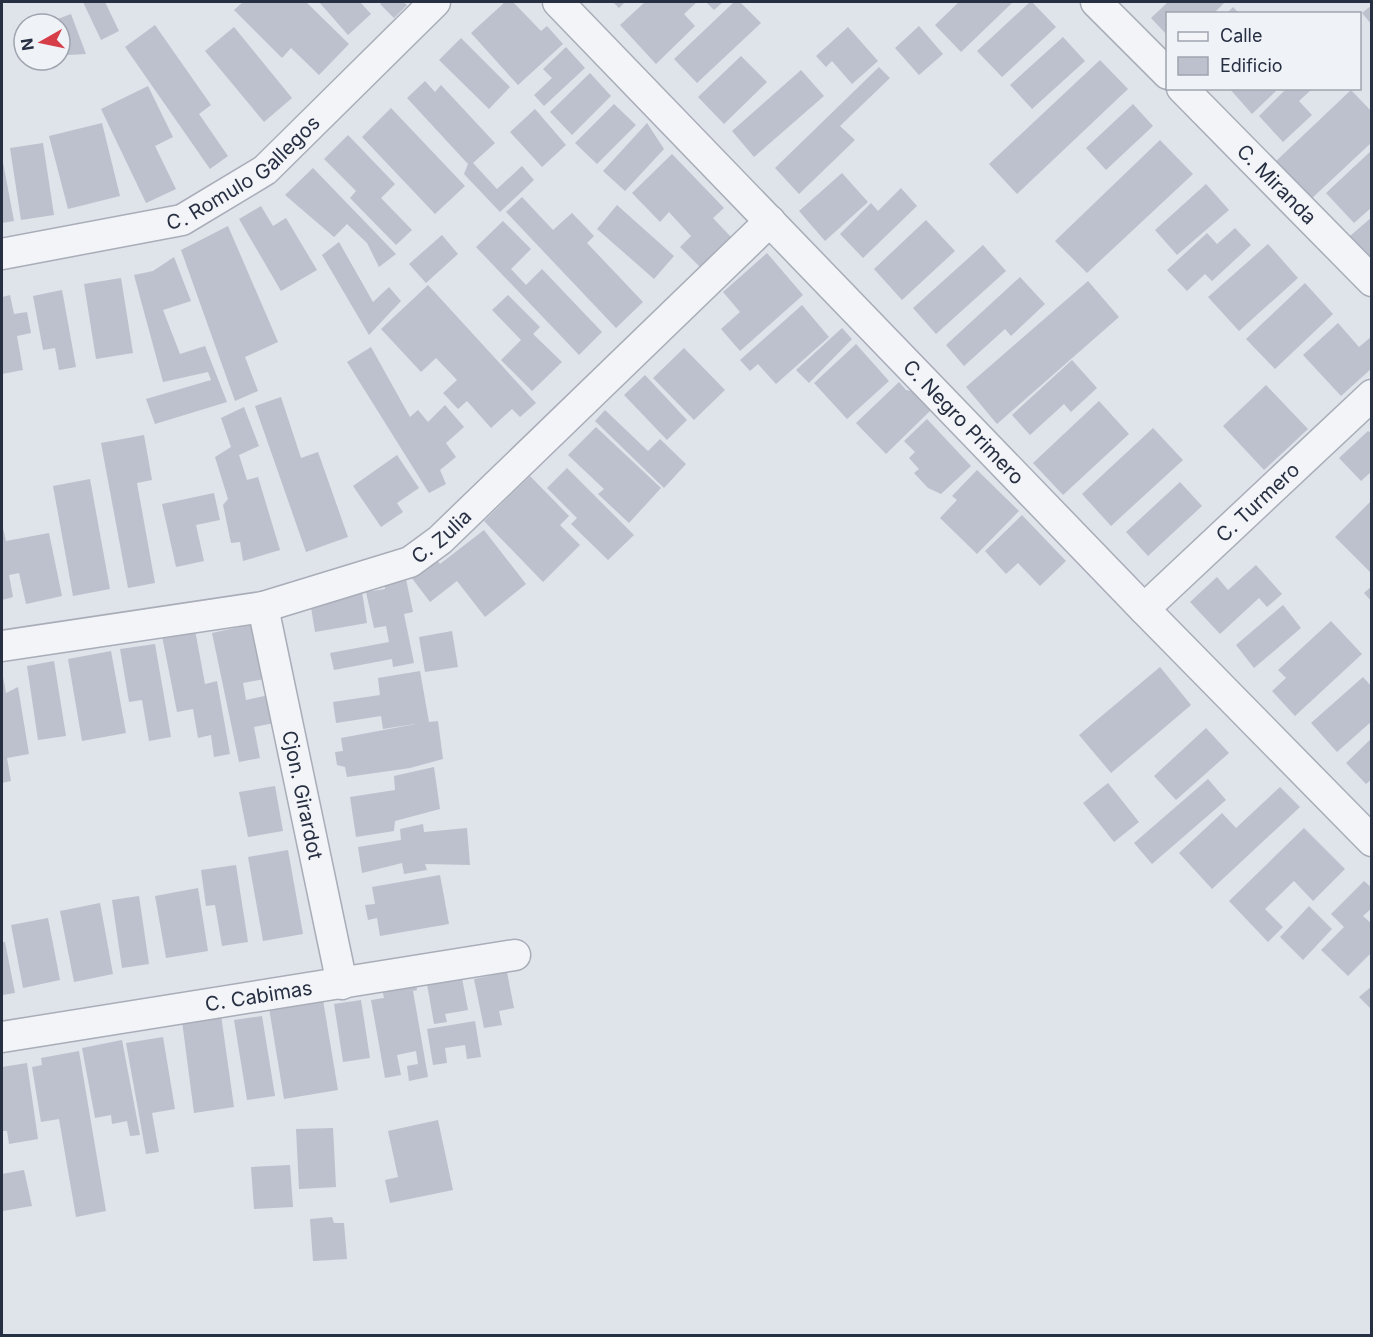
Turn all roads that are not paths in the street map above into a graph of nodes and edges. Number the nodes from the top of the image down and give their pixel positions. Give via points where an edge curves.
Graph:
1 (435, 2) edge
2 (558, 2) edge
3 (1096, 2) edge
4 (1166, 73) edge
5 (1184, 90) edge
6 (770, 221) junction
7 (2, 254) edge
8 (1371, 281) edge
9 (1371, 395) edge
10 (263, 607) junction
11 (1144, 609) junction
12 (2, 646) edge
13 (1371, 841) edge
14 (515, 955) dead end
15 (342, 984) junction
16 (2, 1037) edge

1 - 7 street, C. Romulo Gallegos via 265,170 182,220
2 - 6 street, C. Negro Primero
3 - 4 street
5 - 8 street, C. Miranda
6 - 10 street, C. Zulia via 440,540 410,562
6 - 11 street, C. Negro Primero
9 - 11 street, C. Turmero
10 - 12 street, C. Zulia
10 - 15 street, Cjon. Girardot
11 - 13 street, C. Negro Primero
14 - 15 street, C. Cabimas
15 - 16 street, C. Cabimas

